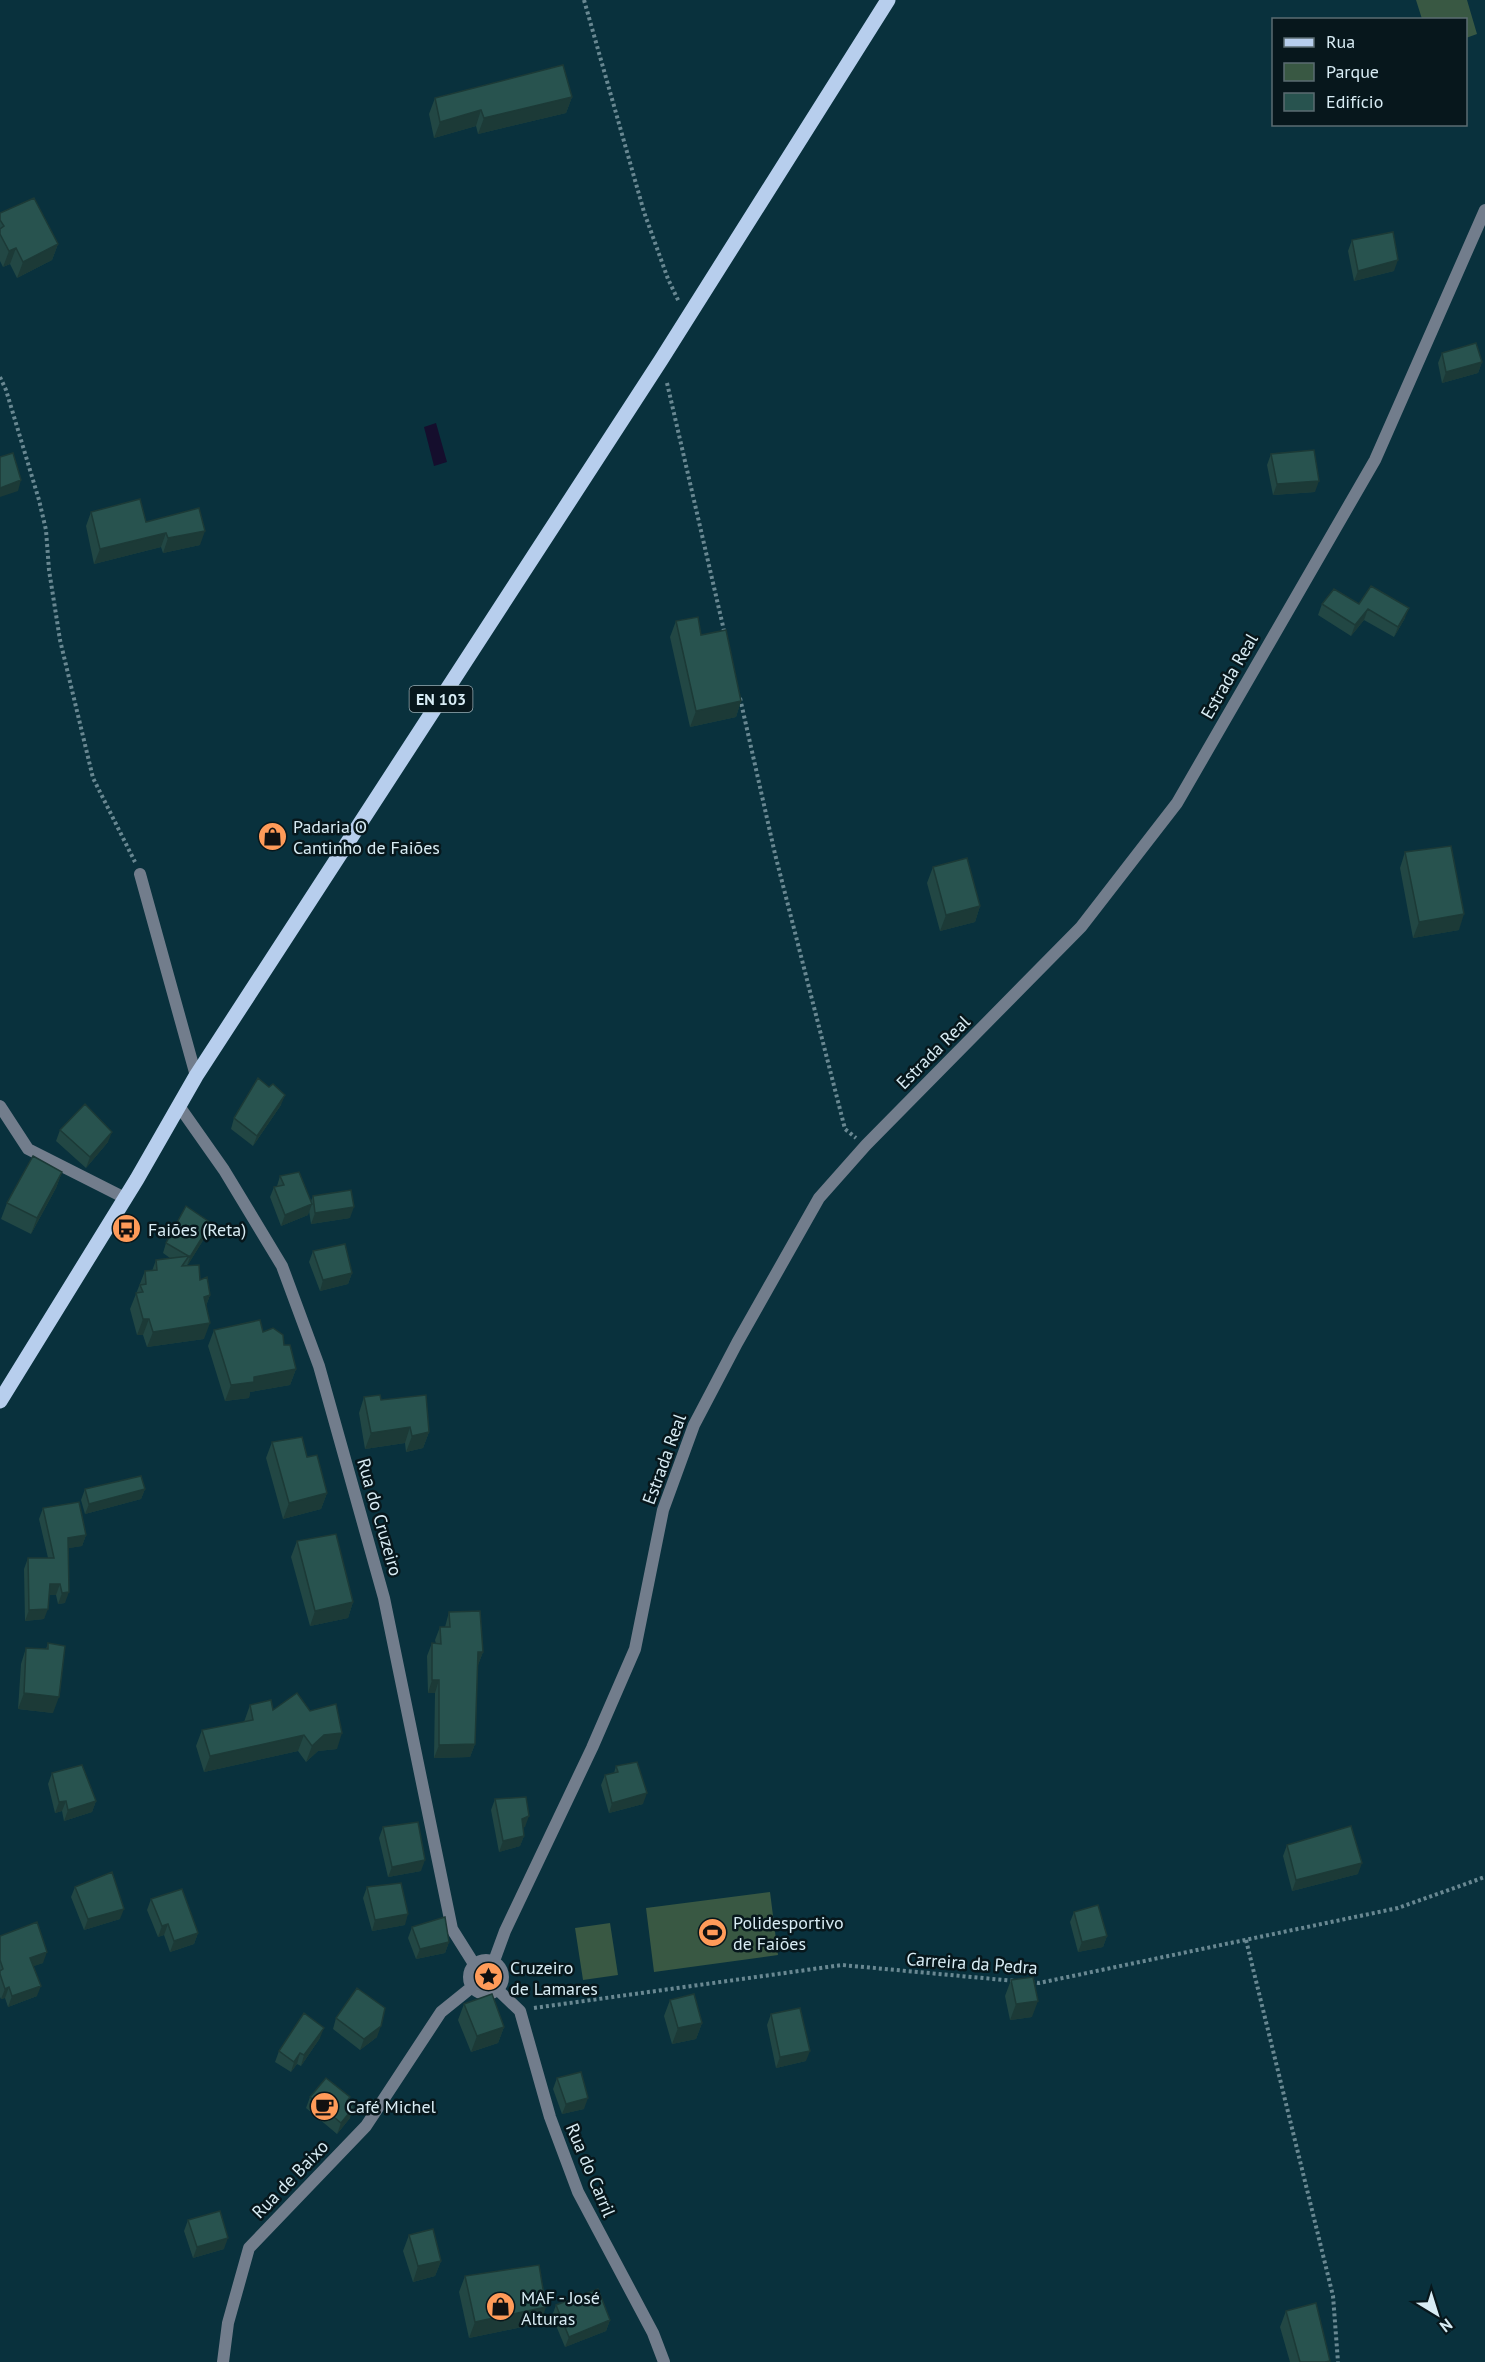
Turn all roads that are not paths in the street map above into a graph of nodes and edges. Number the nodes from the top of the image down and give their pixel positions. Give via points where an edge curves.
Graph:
1 (888, 0) edge
2 (1485, 210) edge
3 (140, 874) road end
4 (196, 1076) junction
5 (0, 1106) edge
6 (179, 1106) junction
7 (125, 1198) junction
8 (0, 1401) edge
9 (494, 1961) junction
10 (474, 1964) junction
11 (472, 1987) junction
12 (498, 1990) junction
13 (223, 2362) edge
14 (664, 2362) edge

1 - 4 main road, EN 103 via 688,319
2 - 9 street, Estrada Real via 1375,460 1177,803 1082,927 866,1145 819,1198 737,1342 694,1425 663,1510 635,1649
3 - 4 street
4 - 6 main road, EN 103
5 - 7 street via 28,1149
6 - 7 main road, EN 103
6 - 10 street, Rua do Cruzeiro via 224,1170 282,1266 319,1366 384,1598 452,1929
7 - 8 main road, EN 103
9 - 10 street via 480,1960
9 - 12 street via 503,1971
10 - 11 street via 469,1975
11 - 12 street via 487,1994
11 - 13 street, Rua de Baixo via 441,2012 366,2126 249,2248 228,2323
12 - 14 street, Rua do Carril via 520,2011 550,2117 578,2192

